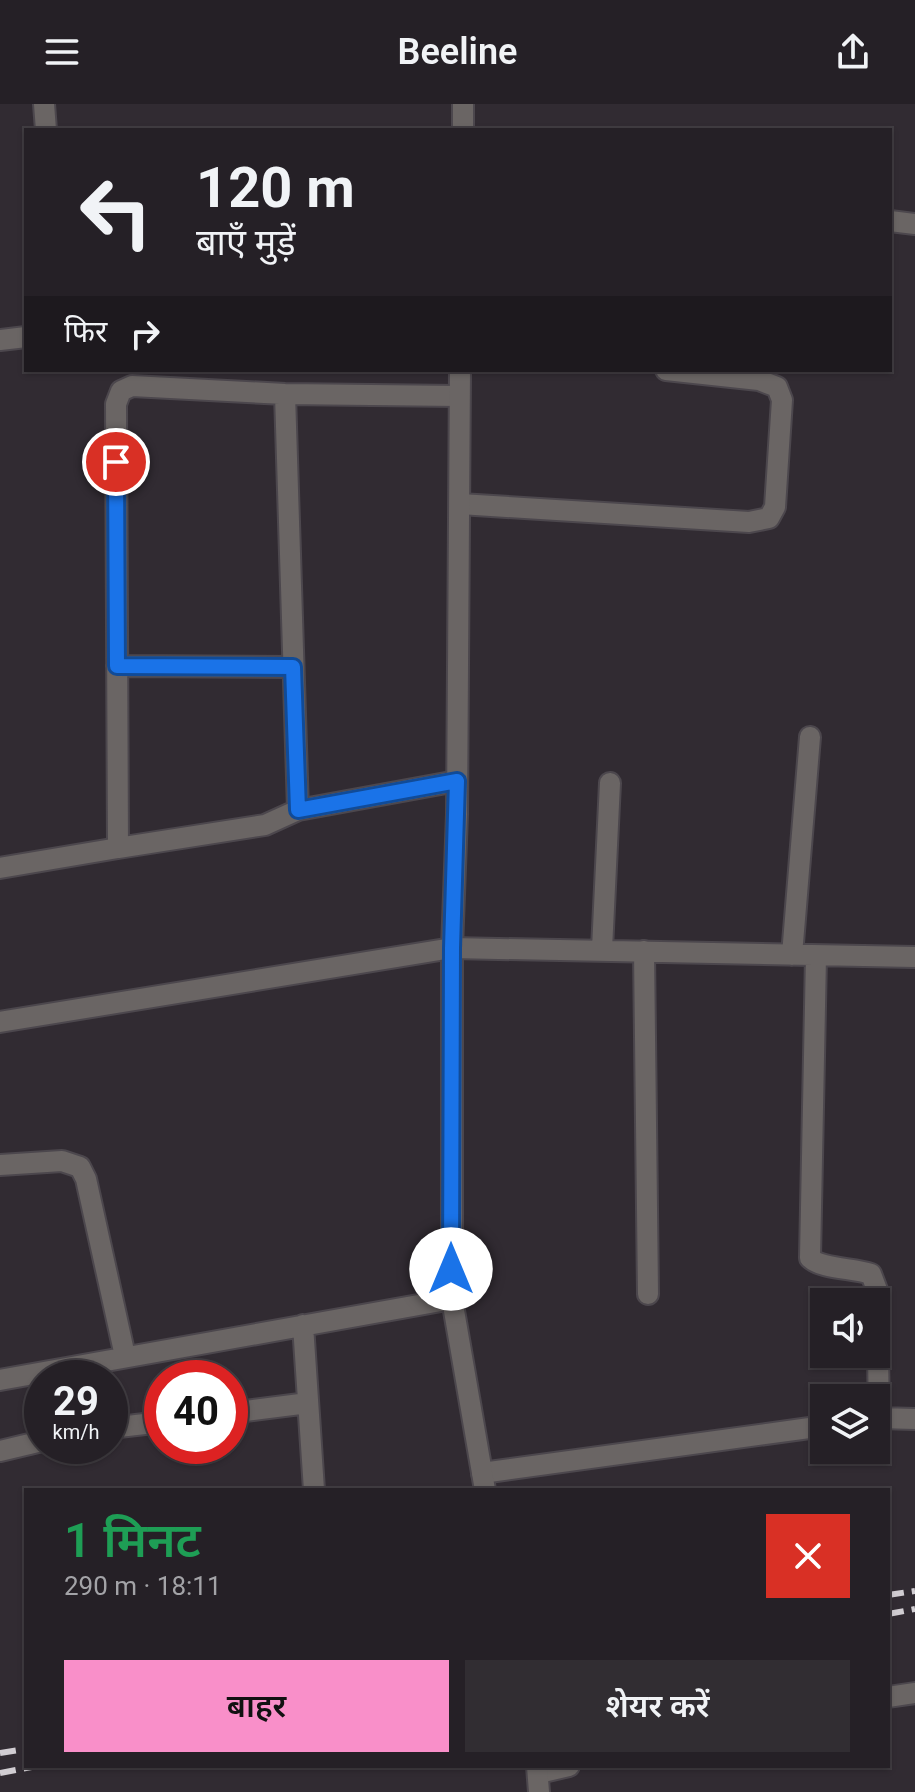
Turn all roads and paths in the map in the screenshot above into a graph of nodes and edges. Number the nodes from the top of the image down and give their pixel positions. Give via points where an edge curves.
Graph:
1 (44, 104) edge
2 (463, 104) edge
3 (46, 128) edge
4 (463, 128) edge
5 (892, 221) edge
6 (915, 224) edge
7 (24, 337) edge
8 (0, 340) edge
9 (460, 372) edge
10 (685, 372) edge
11 (285, 394) junction
12 (458, 396) junction
13 (460, 504) junction
14 (117, 666) junction
15 (293, 667) junction
16 (810, 737) dead end
17 (457, 781) junction
18 (610, 783) dead end
19 (298, 810) junction
20 (118, 848) junction
21 (0, 868) edge
22 (452, 948) junction
23 (602, 949) junction
24 (644, 951) junction
25 (792, 955) junction
26 (816, 956) junction
27 (915, 957) edge
28 (0, 1022) edge
29 (0, 1165) edge
30 (648, 1294) dead end
31 (452, 1299) junction
32 (303, 1325) junction
33 (125, 1356) junction
34 (0, 1380) edge
35 (877, 1384) edge
36 (308, 1403) junction
37 (248, 1411) edge
38 (890, 1418) edge
39 (915, 1419) edge
40 (810, 1428) edge
41 (24, 1445) edge
42 (0, 1451) edge
43 (484, 1481) edge
44 (314, 1488) edge
45 (915, 1693) edge
46 (890, 1697) edge
47 (563, 1768) edge
48 (538, 1777) edge

1 - 3 street
2 - 4 street
5 - 6 street
7 - 8 street
9 - 12 street
10 - 13 street via 759,380 777,387 782,400 775,507 769,518 749,522
11 - 12 street
11 - 14 street via 132,386 117,396
11 - 15 street
12 - 13 street
13 - 17 street
14 - 15 street
14 - 20 street
15 - 19 street
16 - 25 street
17 - 19 street
17 - 22 street
18 - 23 street
19 - 20 street via 265,825
20 - 21 street
22 - 23 street
22 - 28 street
22 - 31 street
23 - 24 street
24 - 25 street
24 - 30 street
25 - 26 street
26 - 27 street
26 - 35 street via 810,1258 819,1265 871,1274 877,1290
29 - 33 street via 62,1161 80,1167
31 - 32 street
31 - 43 street
32 - 33 street
32 - 36 street
33 - 34 street
36 - 37 street
36 - 44 street
38 - 39 street
40 - 43 street
41 - 42 street
45 - 46 street
47 - 48 street

